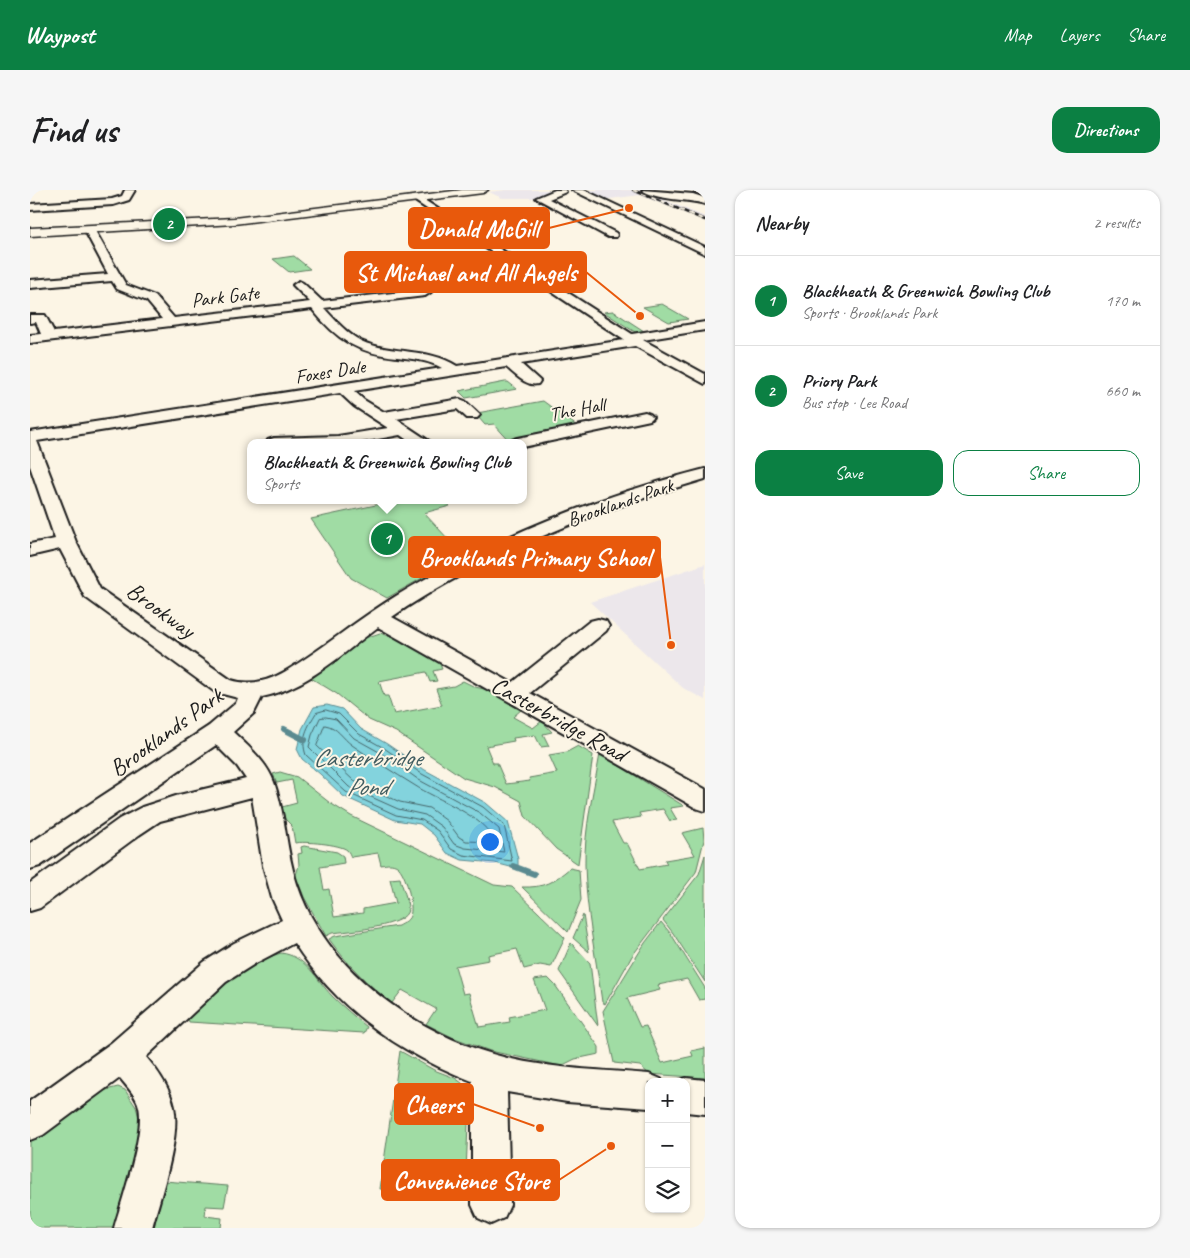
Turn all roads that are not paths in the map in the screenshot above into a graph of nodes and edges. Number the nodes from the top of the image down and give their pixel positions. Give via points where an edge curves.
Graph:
1 (130, 190) edge
2 (473, 190) edge
3 (480, 190) edge
4 (560, 190) edge
5 (577, 190) edge
6 (648, 190) edge
7 (418, 199) junction
8 (705, 201) edge
9 (30, 207) edge
10 (89, 230) junction
11 (30, 232) edge
12 (612, 235) dead end
13 (705, 251) edge
14 (114, 278) junction
15 (30, 284) edge
16 (299, 285) dead end
17 (425, 292) dead end
18 (317, 304) junction
19 (30, 319) edge
20 (172, 323) junction
21 (705, 326) edge
22 (49, 337) junction
23 (30, 339) edge
24 (633, 340) junction
25 (510, 363) junction
26 (455, 371) junction
27 (705, 380) edge
28 (533, 381) dead end
29 (344, 389) junction
30 (472, 415) dead end
31 (382, 417) junction
32 (644, 418) dead end
33 (404, 430) junction
34 (30, 437) edge
35 (354, 439) edge
36 (418, 439) edge
37 (527, 441) edge
38 (30, 443) edge
39 (705, 474) edge
40 (66, 542) junction
41 (30, 550) edge
42 (377, 618) junction
43 (598, 626) dead end
44 (252, 691) junction
45 (514, 694) junction
46 (218, 732) junction
47 (262, 785) junction
48 (705, 802) edge
49 (30, 858) edge
50 (30, 899) edge
51 (299, 926) junction
52 (123, 1055) junction
53 (489, 1070) junction
54 (645, 1091) edge
55 (690, 1095) edge
56 (705, 1097) edge
57 (30, 1122) edge
58 (490, 1205) dead end
59 (133, 1228) edge

1 - 9 street via 126,198 113,202
2 - 3 street
3 - 7 main road
4 - 12 street via 542,198
5 - 13 street
6 - 8 street via 667,196 693,196
7 - 10 main road via 234,221
7 - 24 street
10 - 11 main road
10 - 14 street
14 - 15 street
14 - 20 street via 121,288 156,300
16 - 18 street
17 - 18 street, Park Gate
18 - 20 street, Park Gate
18 - 26 street via 317,308 346,339 359,345 428,357 445,362
19 - 22 street via 41,318
20 - 22 street, Park Gate
21 - 24 street, Foxes Dale
22 - 23 street, Park Gate
24 - 25 street, Foxes Dale
24 - 27 street
25 - 26 street, Foxes Dale
25 - 28 street
26 - 29 street, Foxes Dale
29 - 31 street
29 - 34 street, Foxes Dale
30 - 31 street via 460,404
31 - 33 street
32 - 37 street, The Hall
33 - 35 street
33 - 36 street
38 - 40 street, Brookway
39 - 42 street, Brooklands Park via 563,520 511,542 440,579
40 - 41 street
40 - 44 street, Brookway via 92,593 223,686
42 - 44 street, Brooklands Park via 300,674 274,686
42 - 45 street, Casterbridge Road
43 - 45 street
44 - 46 street, Brooklands Park via 246,707
45 - 48 street, Casterbridge Road
46 - 47 street via 254,769
46 - 49 street, Brooklands Park
47 - 50 street via 151,814
47 - 51 street via 279,876
51 - 52 street via 215,972
51 - 53 street via 336,975 385,1018 429,1045
52 - 57 street
52 - 59 street via 150,1090 157,1107 157,1127
53 - 54 street via 532,1080
53 - 58 street
55 - 56 street

